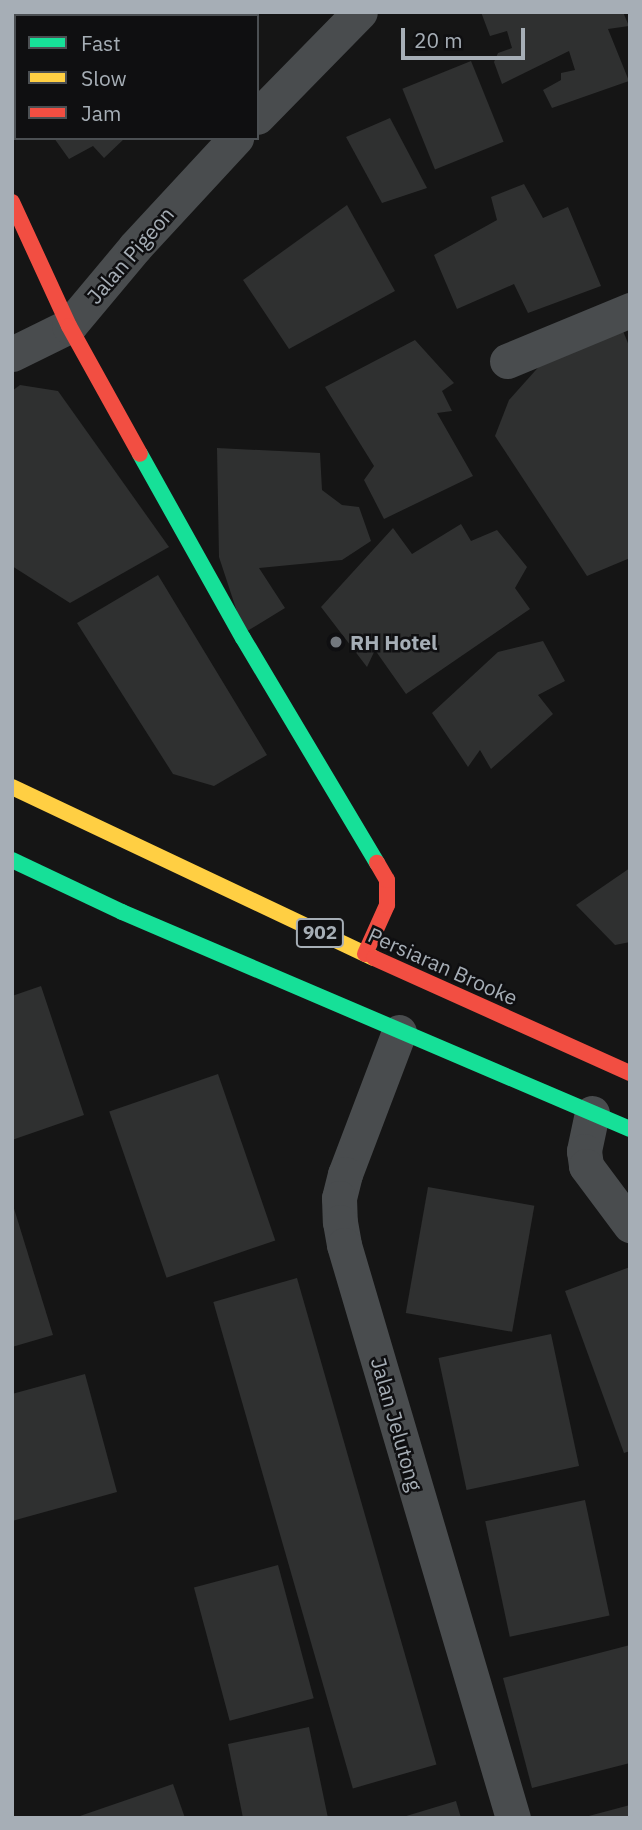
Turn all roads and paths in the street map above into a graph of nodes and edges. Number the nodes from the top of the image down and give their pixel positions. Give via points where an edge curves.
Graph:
1 (360, 12) edge
2 (259, 115) edge
3 (234, 140) edge
4 (12, 202) edge
5 (630, 310) edge
6 (69, 326) junction
7 (12, 354) edge
8 (507, 361) dead end
9 (12, 787) edge
10 (12, 860) edge
11 (365, 954) junction
12 (399, 1031) junction
13 (630, 1073) edge
14 (592, 1113) junction
15 (630, 1129) edge
16 (630, 1225) edge
17 (513, 1818) edge

1 - 2 street
3 - 6 street, Jalan Pigeon
4 - 6 main road
5 - 8 street
6 - 7 street, Jalan Pigeon
6 - 11 main road via 243,638 387,880 387,905
9 - 11 main road, Persiaran Brooke / 902
10 - 12 main road
11 - 13 main road, Persiaran Brooke / 902
12 - 14 main road
12 - 17 street, Jalan Jelutong via 345,1174 340,1222
14 - 15 main road
14 - 16 street via 584,1151 586,1166

